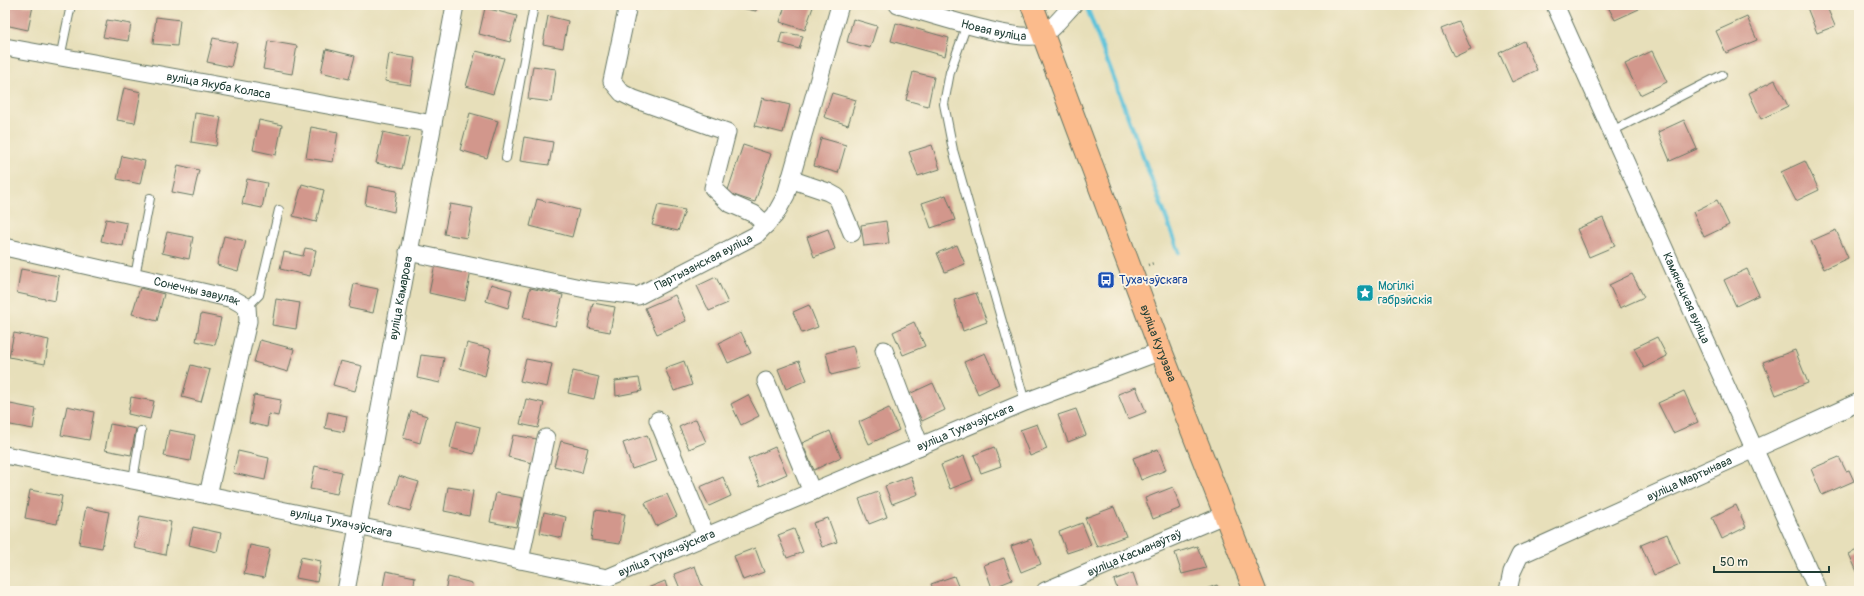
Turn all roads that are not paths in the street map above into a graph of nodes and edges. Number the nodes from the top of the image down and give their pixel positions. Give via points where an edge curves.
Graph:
1 (71, 5) edge
2 (455, 5) edge
3 (534, 5) edge
4 (628, 5) edge
5 (840, 5) edge
6 (898, 5) edge
7 (1032, 5) edge
8 (1072, 5) edge
9 (1555, 5) edge
10 (967, 24) junction
11 (1043, 35) junction
12 (5, 47) edge
13 (60, 58) junction
14 (1722, 75) dead end
15 (433, 124) junction
16 (1612, 131) junction
17 (506, 158) dead end
18 (790, 179) junction
19 (150, 198) dead end
20 (279, 210) dead end
21 (766, 225) junction
22 (852, 233) dead end
23 (5, 247) edge
24 (408, 252) junction
25 (135, 276) junction
26 (246, 308) junction
27 (884, 350) dead end
28 (1161, 351) junction
29 (766, 381) dead end
30 (1024, 402) junction
31 (1859, 402) edge
32 (658, 420) dead end
33 (141, 431) dead end
34 (546, 438) dead end
35 (920, 446) junction
36 (1754, 450) junction
37 (5, 455) edge
38 (133, 480) junction
39 (812, 492) junction
40 (208, 495) junction
41 (1224, 515) junction
42 (358, 527) junction
43 (706, 536) junction
44 (520, 560) junction
45 (609, 585) edge
46 (346, 591) edge
47 (1045, 591) edge
48 (1254, 591) edge
49 (1508, 591) edge
50 (1818, 591) edge

1 - 13 lane
2 - 15 street, вуліца Камарова
3 - 17 lane
4 - 21 street via 612,81 622,92 634,99 728,132 713,188 729,203 754,214
5 - 18 street, Партызанская вуліца
6 - 10 street, Новая вуліца
7 - 11 main road, вуліца Кутузава
8 - 11 street
9 - 16 street, Камянецкая вуліца
10 - 11 street, Новая вуліца via 1009,35
10 - 30 lane via 950,72 944,104 953,150
11 - 28 main road, вуліца Кутузава
12 - 13 street, вуліца Якуба Коласа
13 - 15 street, вуліца Якуба Коласа
14 - 16 lane
15 - 24 street, вуліца Камарова
16 - 36 street, Камянецкая вуліца
18 - 21 street, Партызанская вуліца via 786,195
18 - 22 street via 837,197
19 - 25 lane
20 - 26 lane via 259,295
21 - 24 street, Партызанская вуліца via 756,235 638,296 590,290
23 - 25 street, Сонечны завулак
24 - 42 street, вуліца Камарова
25 - 26 street, Сонечны завулак via 233,299
26 - 40 street, Сонечны завулак via 248,321
27 - 35 street
28 - 30 street, вуліца Тухачэўскага
28 - 41 main road, вуліца Кутузава
29 - 39 street
30 - 35 street, вуліца Тухачэўскага
31 - 36 street, вуліца Мартынава
32 - 43 street
33 - 38 lane
34 - 44 street
35 - 39 street, вуліца Тухачэўскага
36 - 49 street, вуліца Мартынава via 1520,555 1512,572
36 - 50 street, Камянецкая вуліца
37 - 38 street, вуліца Тухачэўскага
38 - 40 street, вуліца Тухачэўскага
39 - 43 street, вуліца Тухачэўскага
40 - 42 street, вуліца Тухачэўскага
41 - 47 street, вуліца Касманаўтаў
41 - 48 main road, вуліца Кутузава
42 - 44 street, вуліца Тухачэўскага
42 - 46 street, вуліца Камарова
43 - 45 street, вуліца Тухачэўскага
44 - 45 street, вуліца Тухачэўскага

